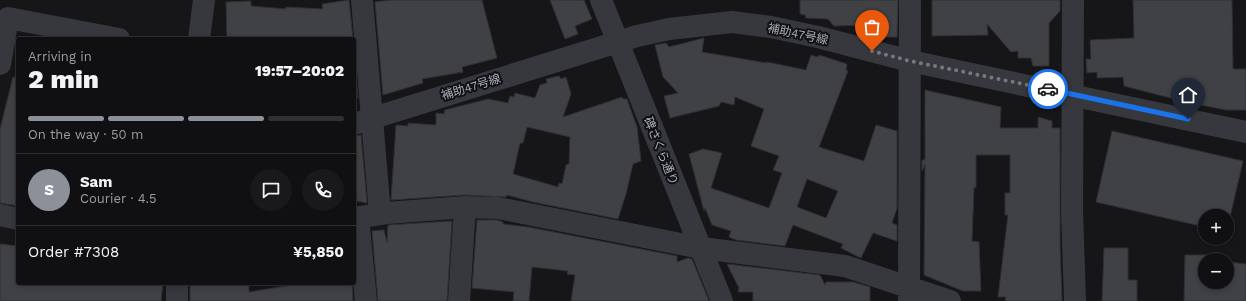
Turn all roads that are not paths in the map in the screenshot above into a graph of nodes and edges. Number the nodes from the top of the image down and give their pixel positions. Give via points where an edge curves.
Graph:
1 (204, 0) edge
2 (362, 0) edge
3 (601, 0) edge
4 (910, 0) edge
5 (1073, 0) edge
6 (96, 37) edge
7 (199, 37) edge
8 (617, 41) junction
9 (910, 61) junction
10 (0, 64) edge
11 (1073, 94) junction
12 (362, 121) edge
13 (1246, 132) edge
14 (465, 207) junction
15 (380, 214) junction
16 (0, 215) edge
17 (356, 218) edge
18 (16, 219) edge
19 (701, 248) junction
20 (177, 285) edge
21 (909, 294) edge
22 (177, 301) edge
23 (366, 301) edge
24 (458, 301) edge
25 (722, 301) edge
26 (950, 301) edge
27 (1075, 301) edge

1 - 7 street
2 - 12 street
3 - 8 street, 碑さくら通り
4 - 9 street
5 - 11 street
6 - 10 street via 8,18
8 - 9 street, 補助47号線 via 669,29 732,22 818,37
8 - 12 street, 補助47号線
8 - 19 street, 碑さくら通り
9 - 11 street, 補助47号線
9 - 21 street
11 - 13 street, 補助47号線
11 - 27 street via 1072,211
12 - 15 street
14 - 15 street
14 - 19 street via 498,208
14 - 24 street
15 - 17 street
16 - 18 street
17 - 23 street
19 - 21 street via 844,266
19 - 25 street, 碑さくら通り
20 - 22 street
21 - 26 street

